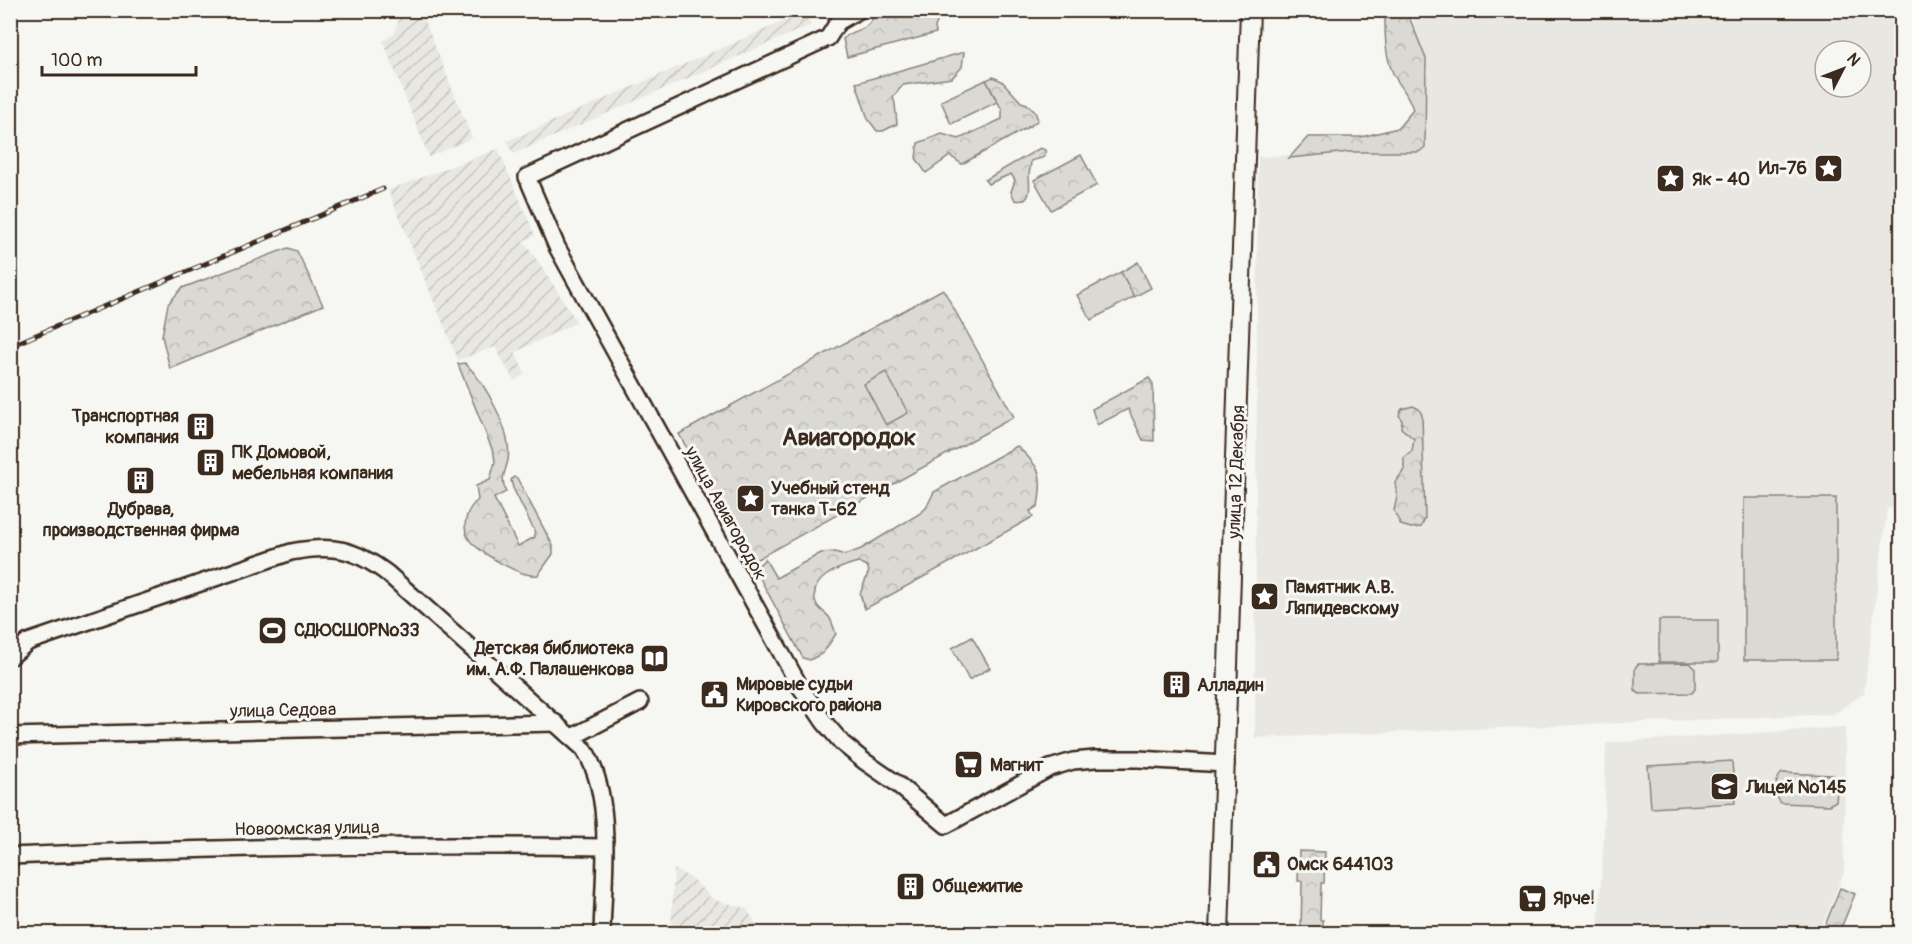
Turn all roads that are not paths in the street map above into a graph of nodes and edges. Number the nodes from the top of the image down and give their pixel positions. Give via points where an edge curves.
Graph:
1 (859, 10) edge
2 (1250, 10) edge
3 (10, 657) edge
4 (640, 702) dead end
5 (556, 723) junction
6 (10, 736) edge
7 (572, 737) junction
8 (1226, 764) junction
9 (604, 847) junction
10 (10, 856) edge
11 (602, 933) edge
12 (1219, 933) edge

1 - 8 street, улица Авиагородок via 838,22 828,38 527,177 557,247 799,685 842,743 946,825 1050,768 1072,761
2 - 8 main road, улица 12 Декабря
3 - 5 street via 28,642 291,552 331,547 375,563
4 - 7 street
5 - 6 street, улица Седова
5 - 7 street
7 - 9 street via 584,749 598,778
8 - 12 main road, улица 12 Декабря
9 - 10 street, Новоомская улица via 158,850
9 - 11 street

